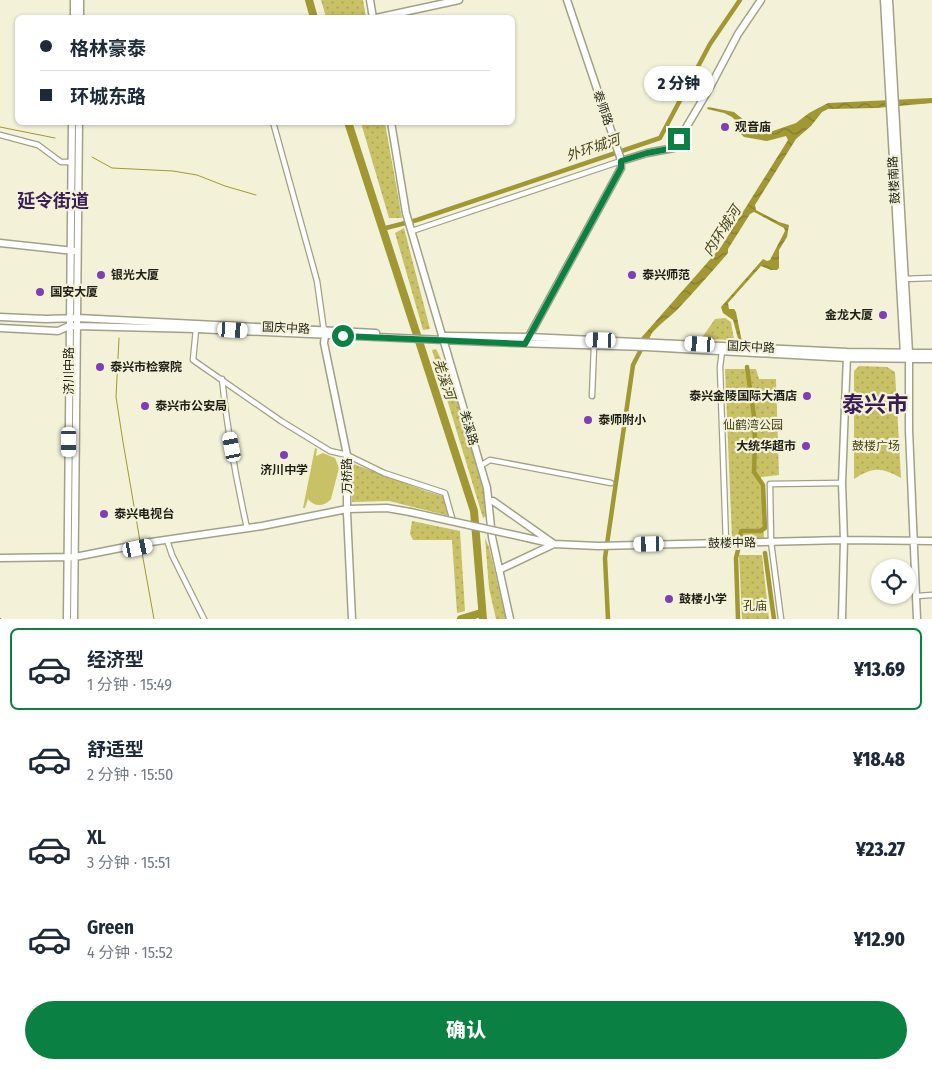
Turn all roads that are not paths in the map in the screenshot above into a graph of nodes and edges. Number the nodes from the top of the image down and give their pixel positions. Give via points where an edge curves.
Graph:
1 (74, 0) edge
2 (80, 0) edge
3 (370, 0) edge
4 (458, 0) edge
5 (567, 0) edge
6 (760, 0) edge
7 (884, 0) edge
8 (889, 0) edge
9 (74, 15) edge
10 (80, 15) edge
11 (373, 15) edge
12 (388, 15) edge
13 (893, 97) junction
14 (72, 125) edge
15 (79, 125) edge
16 (274, 125) edge
17 (391, 125) edge
18 (0, 135) edge
19 (620, 159) junction
20 (72, 162) junction
21 (412, 231) junction
22 (0, 243) edge
23 (74, 251) junction
24 (932, 278) edge
25 (902, 279) junction
26 (0, 317) edge
27 (73, 322) junction
28 (0, 328) edge
29 (196, 329) junction
30 (324, 332) junction
31 (445, 338) junction
32 (527, 340) junction
33 (636, 344) junction
34 (647, 344) junction
35 (594, 346) junction
36 (722, 351) junction
37 (932, 353) edge
38 (847, 355) junction
39 (907, 355) junction
40 (932, 359) edge
41 (222, 379) junction
42 (592, 396) dead end
43 (347, 455) junction
44 (482, 465) junction
45 (610, 483) dead end
46 (842, 483) junction
47 (491, 501) junction
48 (347, 511) junction
49 (493, 512) junction
50 (452, 518) dead end
51 (247, 528) junction
52 (534, 541) junction
53 (932, 541) edge
54 (167, 542) junction
55 (726, 543) junction
56 (844, 543) junction
57 (771, 544) junction
58 (913, 544) junction
59 (552, 545) junction
60 (606, 547) junction
61 (0, 558) edge
62 (71, 559) junction
63 (501, 567) junction
64 (932, 595) edge
65 (917, 596) junction
66 (67, 619) edge
67 (74, 619) edge
68 (204, 619) edge
69 (352, 619) edge
70 (510, 619) edge
71 (514, 619) edge
72 (781, 619) edge
73 (842, 619) edge
74 (917, 619) edge

1 - 9 street
2 - 10 street
3 - 11 street
4 - 12 street
5 - 19 street, 泰师路
6 - 19 street via 674,148
7 - 13 street, 鼓楼南路
8 - 13 street, 鼓楼南路
13 - 25 street, 鼓楼南路
14 - 20 street, 济川中路
15 - 23 street, 济川中路
16 - 30 street via 317,281
17 - 21 street, 羌溪路
18 - 20 street via 38,145 61,162
19 - 21 street
19 - 32 street via 621,168
20 - 23 street, 济川中路
21 - 31 street, 羌溪路
22 - 23 street
23 - 27 street, 济川中路
24 - 25 street
25 - 39 street, 鼓楼南路
26 - 27 street, 国庆中路
27 - 28 street via 58,331
27 - 29 street, 国庆中路
27 - 30 street, 国庆中路
27 - 62 street, 济川中路
29 - 30 street, 国庆中路
29 - 41 street via 193,360
30 - 31 street, 国庆中路
30 - 43 street, 万桥路
31 - 32 street, 国庆中路
31 - 44 street, 羌溪路
32 - 33 street, 国庆中路
32 - 35 street, 国庆中路
33 - 34 street, 国庆中路
33 - 35 street, 国庆中路
34 - 36 street, 国庆中路
34 - 38 street, 国庆中路
35 - 42 street
36 - 38 street, 国庆中路
36 - 55 street
37 - 39 street, 国庆中路
38 - 39 street, 国庆中路
38 - 46 street
39 - 40 street, 国庆中路
39 - 58 street, 鼓楼南路
41 - 43 street via 330,451
41 - 51 street via 235,476
43 - 48 street, 万桥路
43 - 50 street via 384,473 445,493
44 - 45 street via 490,460
44 - 47 street, 羌溪路
46 - 56 street
46 - 57 street via 770,484
47 - 49 street, 羌溪路
47 - 59 street
47 - 63 street, 羌溪路 via 489,522
48 - 51 street
48 - 52 street, bridge via 388,508
48 - 54 street via 247,532
48 - 69 street, 万桥路
49 - 52 street via 500,509 539,536
49 - 63 street, 羌溪路
51 - 54 street
52 - 59 street
52 - 63 street via 536,548
53 - 58 street, 鼓楼中路
54 - 62 street
54 - 68 street
55 - 57 street, 鼓楼中路
55 - 60 street, 鼓楼中路
56 - 57 street, 鼓楼中路
56 - 58 street, 鼓楼中路
56 - 73 street
57 - 60 street
57 - 72 street
58 - 65 street, 鼓楼南路
59 - 60 street via 574,549
59 - 63 street
61 - 62 street
62 - 66 street, 济川中路
62 - 67 street, 济川中路
63 - 70 street, 羌溪路
63 - 71 street, 羌溪路
64 - 65 street
65 - 74 street, 鼓楼南路

